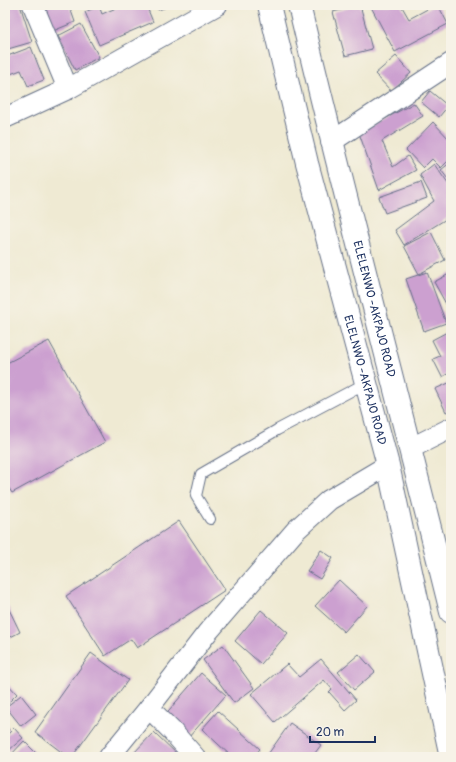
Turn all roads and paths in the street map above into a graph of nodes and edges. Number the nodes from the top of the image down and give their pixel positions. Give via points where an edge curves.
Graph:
1 (34, 5) edge
2 (217, 5) edge
3 (270, 5) edge
4 (300, 5) edge
5 (451, 63) edge
6 (68, 89) junction
7 (5, 118) edge
8 (331, 142) junction
9 (366, 383) junction
10 (451, 428) edge
11 (411, 448) junction
12 (388, 465) junction
13 (210, 519) dead end
14 (451, 612) edge
15 (149, 708) junction
16 (109, 757) edge
17 (195, 757) edge
18 (451, 757) edge

1 - 6 street
2 - 6 street
3 - 9 main road, ELELNWO -AKPAJO ROAD via 307,163
4 - 8 main road, ELELENWO -AKPAJO ROAD
5 - 8 street
6 - 7 street
8 - 11 main road, ELELENWO -AKPAJO ROAD
9 - 12 main road, ELELNWO -AKPAJO ROAD
9 - 13 lane via 201,474 196,496
10 - 11 street
11 - 14 main road, ELELENWO -AKPAJO ROAD
12 - 15 street via 329,500 296,530 207,633
12 - 18 main road, ELELNWO -AKPAJO ROAD
15 - 16 street
15 - 17 street

